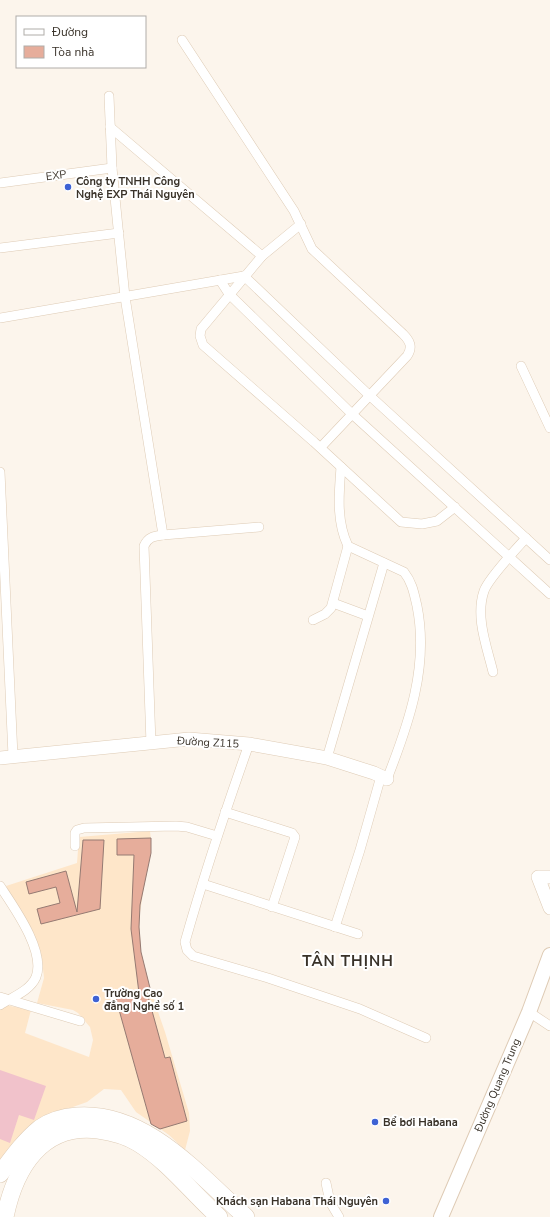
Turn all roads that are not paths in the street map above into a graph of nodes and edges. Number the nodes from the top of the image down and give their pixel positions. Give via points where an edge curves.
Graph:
1 (182, 40) dead end
2 (109, 96) dead end
3 (110, 127) junction
4 (112, 168) junction
5 (0, 183) edge
6 (301, 224) junction
7 (120, 233) junction
8 (0, 248) edge
9 (262, 256) junction
10 (244, 276) junction
11 (220, 280) junction
12 (229, 294) junction
13 (125, 297) junction
14 (0, 318) edge
15 (521, 366) dead end
16 (369, 395) junction
17 (352, 414) junction
18 (550, 428) edge
19 (321, 447) junction
20 (341, 467) junction
21 (0, 472) edge
22 (455, 507) junction
23 (259, 527) dead end
24 (163, 535) junction
25 (526, 538) junction
26 (348, 546) junction
27 (509, 557) junction
28 (550, 560) edge
29 (384, 563) junction
30 (550, 594) edge
31 (332, 603) junction
32 (368, 616) junction
33 (313, 620) dead end
34 (493, 672) dead end
35 (151, 744) junction
36 (249, 744) junction
37 (6, 757) edge
38 (327, 758) junction
39 (384, 778) junction
40 (225, 812) junction
41 (217, 836) junction
42 (75, 846) dead end
43 (550, 877) edge
44 (203, 884) junction
45 (0, 886) edge
46 (272, 907) junction
47 (550, 908) edge
48 (335, 927) junction
49 (358, 934) dead end
50 (550, 955) edge
51 (0, 997) edge
52 (10, 999) junction
53 (0, 1005) edge
54 (529, 1012) junction
55 (80, 1021) dead end
56 (550, 1026) edge
57 (426, 1038) dead end
58 (0, 1174) edge
59 (326, 1183) dead end
60 (439, 1216) edge
61 (5, 1217) edge
62 (219, 1217) edge
63 (246, 1217) edge
64 (339, 1217) edge

1 - 6 street via 264,163
2 - 3 street
3 - 4 street
3 - 9 street
4 - 5 street, EXP
4 - 7 street
6 - 9 street
6 - 16 street via 312,249 403,334 410,344 407,356
7 - 8 street
7 - 13 street
9 - 10 street
10 - 11 street
10 - 12 street
10 - 16 street
11 - 12 street
11 - 13 street
12 - 17 street
12 - 19 street via 201,329 203,345
13 - 14 street
13 - 24 street
15 - 18 street
16 - 17 street
16 - 25 street
17 - 19 street
17 - 22 street
19 - 20 street
20 - 22 street via 401,522 422,524 437,521
20 - 26 street via 338,498 342,531
21 - 37 street
22 - 27 street
23 - 24 street
24 - 35 street via 152,536 144,546
25 - 27 street
25 - 28 street
26 - 29 street
26 - 31 street
27 - 30 street
27 - 34 street via 484,589 481,605 482,623
29 - 32 street
29 - 39 street via 404,572 410,580 419,616 422,646 418,683 409,722
31 - 32 street
31 - 33 street via 325,614
32 - 38 street
35 - 36 street, Đường Z115 via 189,739
35 - 37 street, Đường Z115
36 - 38 street, Đường Z115
36 - 40 street
38 - 39 street, Đường Z115
39 - 48 street
40 - 41 street
40 - 46 street via 292,833 295,837
41 - 42 street via 176,826 84,828 74,834
41 - 44 street
43 - 47 street via 538,877
44 - 46 street
44 - 57 street via 185,942 192,956 360,1008
45 - 52 street via 31,940 37,961 36,977 23,992
46 - 48 street
48 - 49 street
50 - 54 main road, Đường Quang Trung
51 - 52 street
52 - 53 street
52 - 55 street
54 - 56 street
54 - 60 main road, Đường Quang Trung
58 - 63 highway via 14,1154 41,1127 57,1120 90,1115 146,1132
59 - 64 street via 330,1202
61 - 62 highway via 16,1182 26,1162 48,1139 74,1129 89,1129 123,1136 138,1143 171,1170

